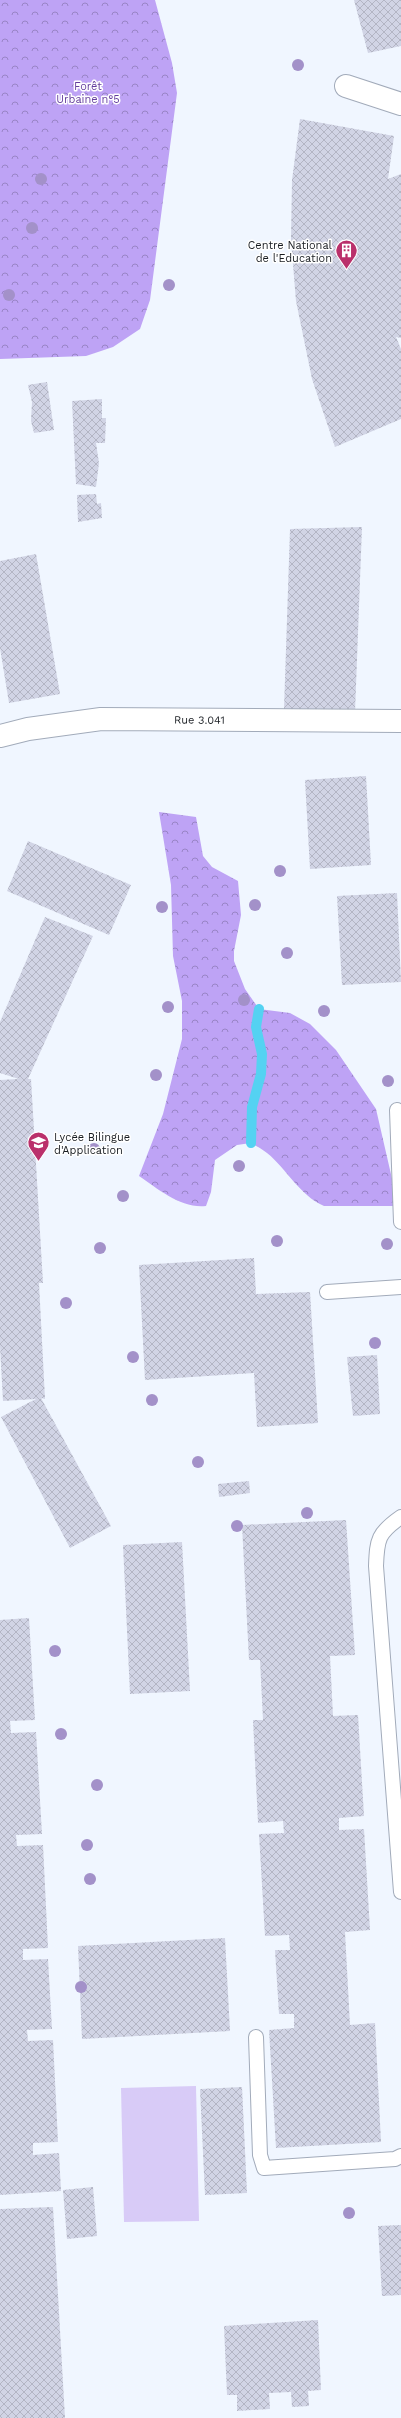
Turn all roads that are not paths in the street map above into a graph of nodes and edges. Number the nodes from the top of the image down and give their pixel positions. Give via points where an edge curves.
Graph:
1 (346, 86) dead end
2 (401, 104) edge
3 (401, 721) edge
4 (0, 736) edge
5 (397, 1110) dead end
6 (401, 1222) edge
7 (401, 1287) edge
8 (327, 1292) dead end
9 (401, 1517) edge
10 (401, 1892) edge
11 (256, 2037) dead end
12 (401, 2156) edge

1 - 2 street
3 - 4 street, Rue 3.041 via 101,719 28,729
5 - 6 lane
7 - 8 lane
9 - 10 lane via 384,1528 377,1547 376,1566
11 - 12 lane via 260,2155 264,2168 394,2159

